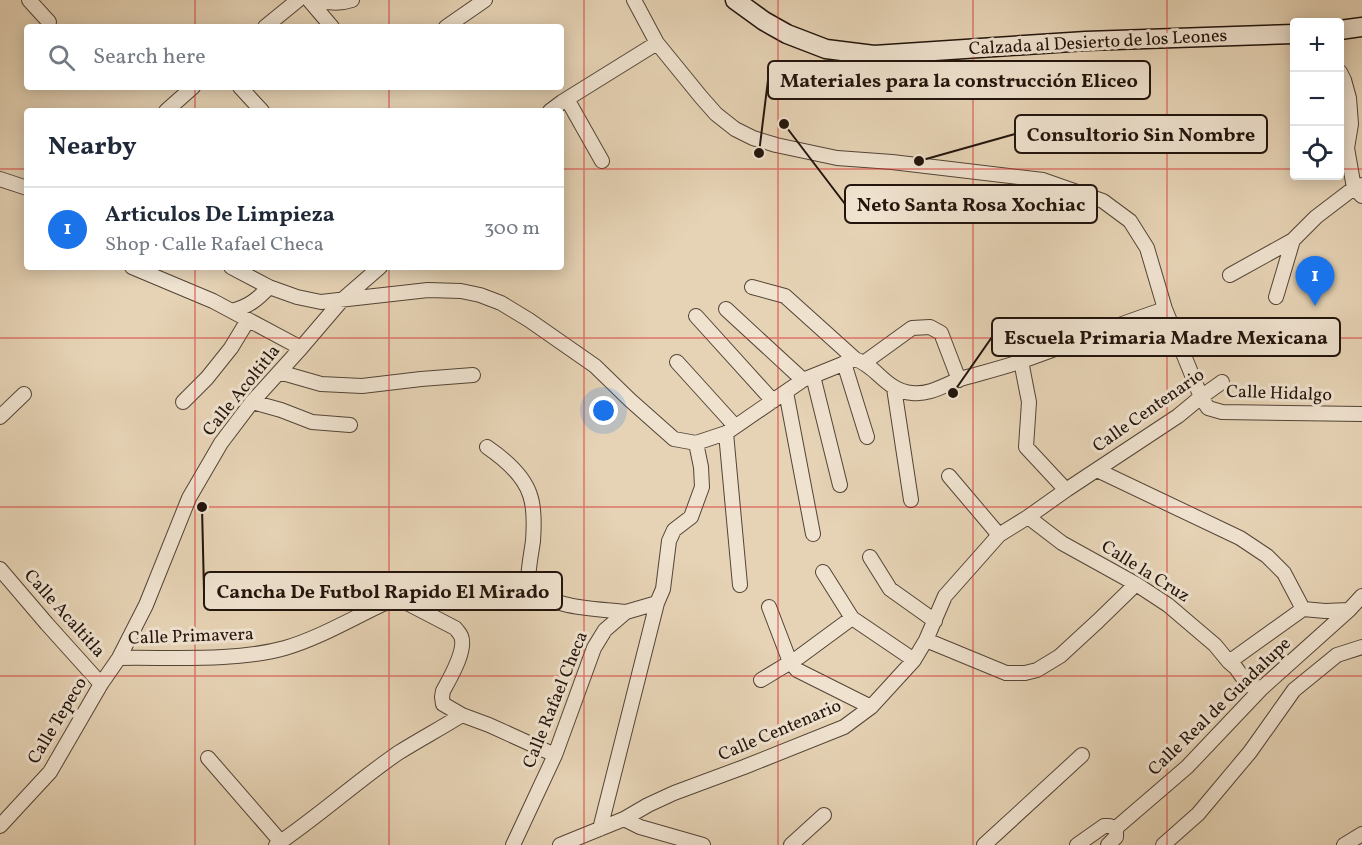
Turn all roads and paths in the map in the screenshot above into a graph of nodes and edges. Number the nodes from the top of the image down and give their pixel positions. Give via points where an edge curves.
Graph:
1 (29, 0) edge
2 (298, 0) edge
3 (309, 0) edge
4 (319, 0) edge
5 (352, 0) edge
6 (485, 0) edge
7 (634, 0) edge
8 (735, 0) edge
9 (49, 22) dead end
10 (269, 24) edge
11 (329, 24) edge
12 (450, 24) edge
13 (1362, 27) edge
14 (1344, 29) edge
15 (1290, 34) edge
16 (657, 43) junction
17 (1344, 80) edge
18 (190, 90) edge
19 (243, 90) edge
20 (567, 99) junction
21 (169, 108) edge
22 (259, 108) edge
23 (554, 108) edge
24 (602, 161) dead end
25 (0, 179) edge
26 (24, 187) edge
27 (1359, 190) edge
28 (1293, 240) junction
29 (139, 270) edge
30 (237, 270) edge
31 (377, 270) edge
32 (1230, 275) dead end
33 (269, 286) junction
34 (752, 287) dead end
35 (1276, 297) dead end
36 (342, 300) junction
37 (726, 309) dead end
38 (1165, 309) junction
39 (232, 311) junction
40 (696, 316) dead end
41 (248, 320) junction
42 (301, 348) junction
43 (855, 361) junction
44 (1021, 361) junction
45 (677, 362) dead end
46 (279, 372) junction
47 (473, 375) dead end
48 (808, 378) junction
49 (959, 380) junction
50 (1222, 382) dead end
51 (894, 388) junction
52 (786, 392) junction
53 (24, 394) dead end
54 (1201, 397) junction
55 (773, 401) junction
56 (183, 402) dead end
57 (252, 402) junction
58 (1362, 414) edge
59 (0, 417) edge
60 (350, 426) dead end
61 (730, 430) junction
62 (867, 437) dead end
63 (696, 443) junction
64 (487, 447) dead end
65 (1096, 470) junction
66 (950, 476) dead end
67 (840, 485) dead end
68 (1066, 490) junction
69 (911, 500) dead end
70 (1028, 517) junction
71 (813, 534) dead end
72 (999, 535) junction
73 (870, 557) dead end
74 (0, 569) edge
75 (823, 572) dead end
76 (1136, 584) junction
77 (740, 585) dead end
78 (1362, 596) edge
79 (657, 603) junction
80 (769, 607) dead end
81 (1303, 609) junction
82 (1348, 610) junction
83 (626, 612) junction
84 (852, 618) junction
85 (934, 621) junction
86 (926, 640) junction
87 (1362, 647) edge
88 (119, 658) junction
89 (914, 660) junction
90 (790, 662) junction
91 (1229, 662) junction
92 (761, 680) dead end
93 (101, 684) junction
94 (1262, 688) junction
95 (871, 707) junction
96 (462, 715) junction
97 (555, 755) junction
98 (1082, 755) dead end
99 (208, 758) dead end
100 (825, 815) dead end
101 (624, 819) junction
102 (0, 826) edge
103 (1116, 828) junction
104 (600, 829) junction
105 (1362, 834) edge
106 (279, 843) edge
107 (513, 845) edge
108 (560, 845) edge
109 (703, 845) edge
110 (790, 845) edge
111 (984, 845) edge
112 (1077, 845) edge
113 (1108, 845) edge
114 (1163, 845) edge
115 (1344, 845) edge

1 - 9 street
2 - 10 street
3 - 11 street
4 - 5 street
6 - 12 street
7 - 16 street
8 - 15 street, Calzada al Desierto de los Leones via 787,34 826,49 874,55 1086,41
13 - 14 street
16 - 20 street
16 - 38 street via 716,114 753,138 837,158 1043,180 1103,201 1130,221 1146,248
17 - 27 street via 1351,124 1347,148
18 - 21 street
19 - 22 street
20 - 23 street
20 - 24 street
25 - 26 street
27 - 28 street via 1316,217
28 - 32 street
28 - 35 street
29 - 39 street
30 - 33 street
31 - 36 street, Calle Acoltitla
33 - 36 street via 321,302
33 - 39 street via 256,300
34 - 43 street via 785,296
36 - 42 street, Calle Acoltitla
36 - 63 street via 428,290 461,291 501,303 595,366 674,439
37 - 48 street
38 - 44 street
38 - 54 street
39 - 41 street
40 - 55 street
41 - 42 street
41 - 56 street via 231,348
42 - 46 street, Calle Acoltitla
43 - 48 street
43 - 49 street via 912,328 930,327 941,333
43 - 51 street
43 - 62 street
44 - 49 street
44 - 68 street via 1029,402 1026,447
45 - 61 street
46 - 47 street via 321,384 362,386
46 - 57 street, Calle Acoltitla
48 - 52 street
48 - 67 street
49 - 51 street via 926,393
50 - 54 street, Calle Centenario
51 - 69 street
52 - 55 street
52 - 71 street
53 - 59 street
54 - 58 street, Calle Hidalgo via 1208,408 1222,411
54 - 65 street, Calle Centenario via 1178,417
55 - 61 street
57 - 60 street via 312,422
57 - 88 street, Calle Acoltitla via 221,443 189,498 146,605
61 - 63 street
61 - 77 street
63 - 79 street via 702,487 690,517 674,530 669,541 663,590
64 - 83 street via 502,457 530,494 533,521 528,583 536,592 566,605
65 - 68 street, Calle Centenario
65 - 81 street, Calle Centenario via 1240,538 1267,556 1284,573
66 - 72 street
68 - 70 street, Calle Centenario
70 - 72 street, Calle Centenario
70 - 76 street, Calle la Cruz via 1062,543
72 - 85 street, Calle Centenario via 945,596
73 - 85 street via 890,589
74 - 93 street, Calle Acaltitla
75 - 84 street
76 - 86 street via 1060,656 1037,670 1006,673
76 - 91 street, Calle la Cruz via 1168,605
78 - 82 street, Calle Real de Guadalupe
79 - 83 street, Calle Rafael Checa
79 - 104 street
80 - 90 street
81 - 82 street
81 - 91 street
82 - 94 street, Calle Real de Guadalupe
83 - 97 street, Calle Rafael Checa via 605,630 594,648
84 - 89 street
84 - 90 street
85 - 86 street, Calle Centenario
86 - 89 street, Calle Centenario
87 - 114 street via 1336,655 1294,690 1250,752 1198,814
88 - 93 street, Calle Tepeco
88 - 96 street, Calle Primavera via 249,656 286,648 383,604 405,602 455,628 461,636 462,652 443,691 442,702
89 - 95 street, Calle Centenario
90 - 92 street
90 - 95 street via 797,670
91 - 94 street, Calle la Cruz via 1251,686
93 - 102 street, Calle Tepeco via 50,772
94 - 103 street, Calle Real de Guadalupe via 1187,767
95 - 101 street, Calle Centenario via 844,727 674,793
96 - 97 street
96 - 106 street via 400,753
97 - 107 street, Calle Rafael Checa
98 - 111 street
99 - 106 street
100 - 110 street
101 - 104 street, Calle Centenario
101 - 109 street
103 - 112 street via 1104,826
103 - 113 street, Calle Real de Guadalupe via 1116,837
104 - 108 street, Calle Centenario
105 - 115 street

